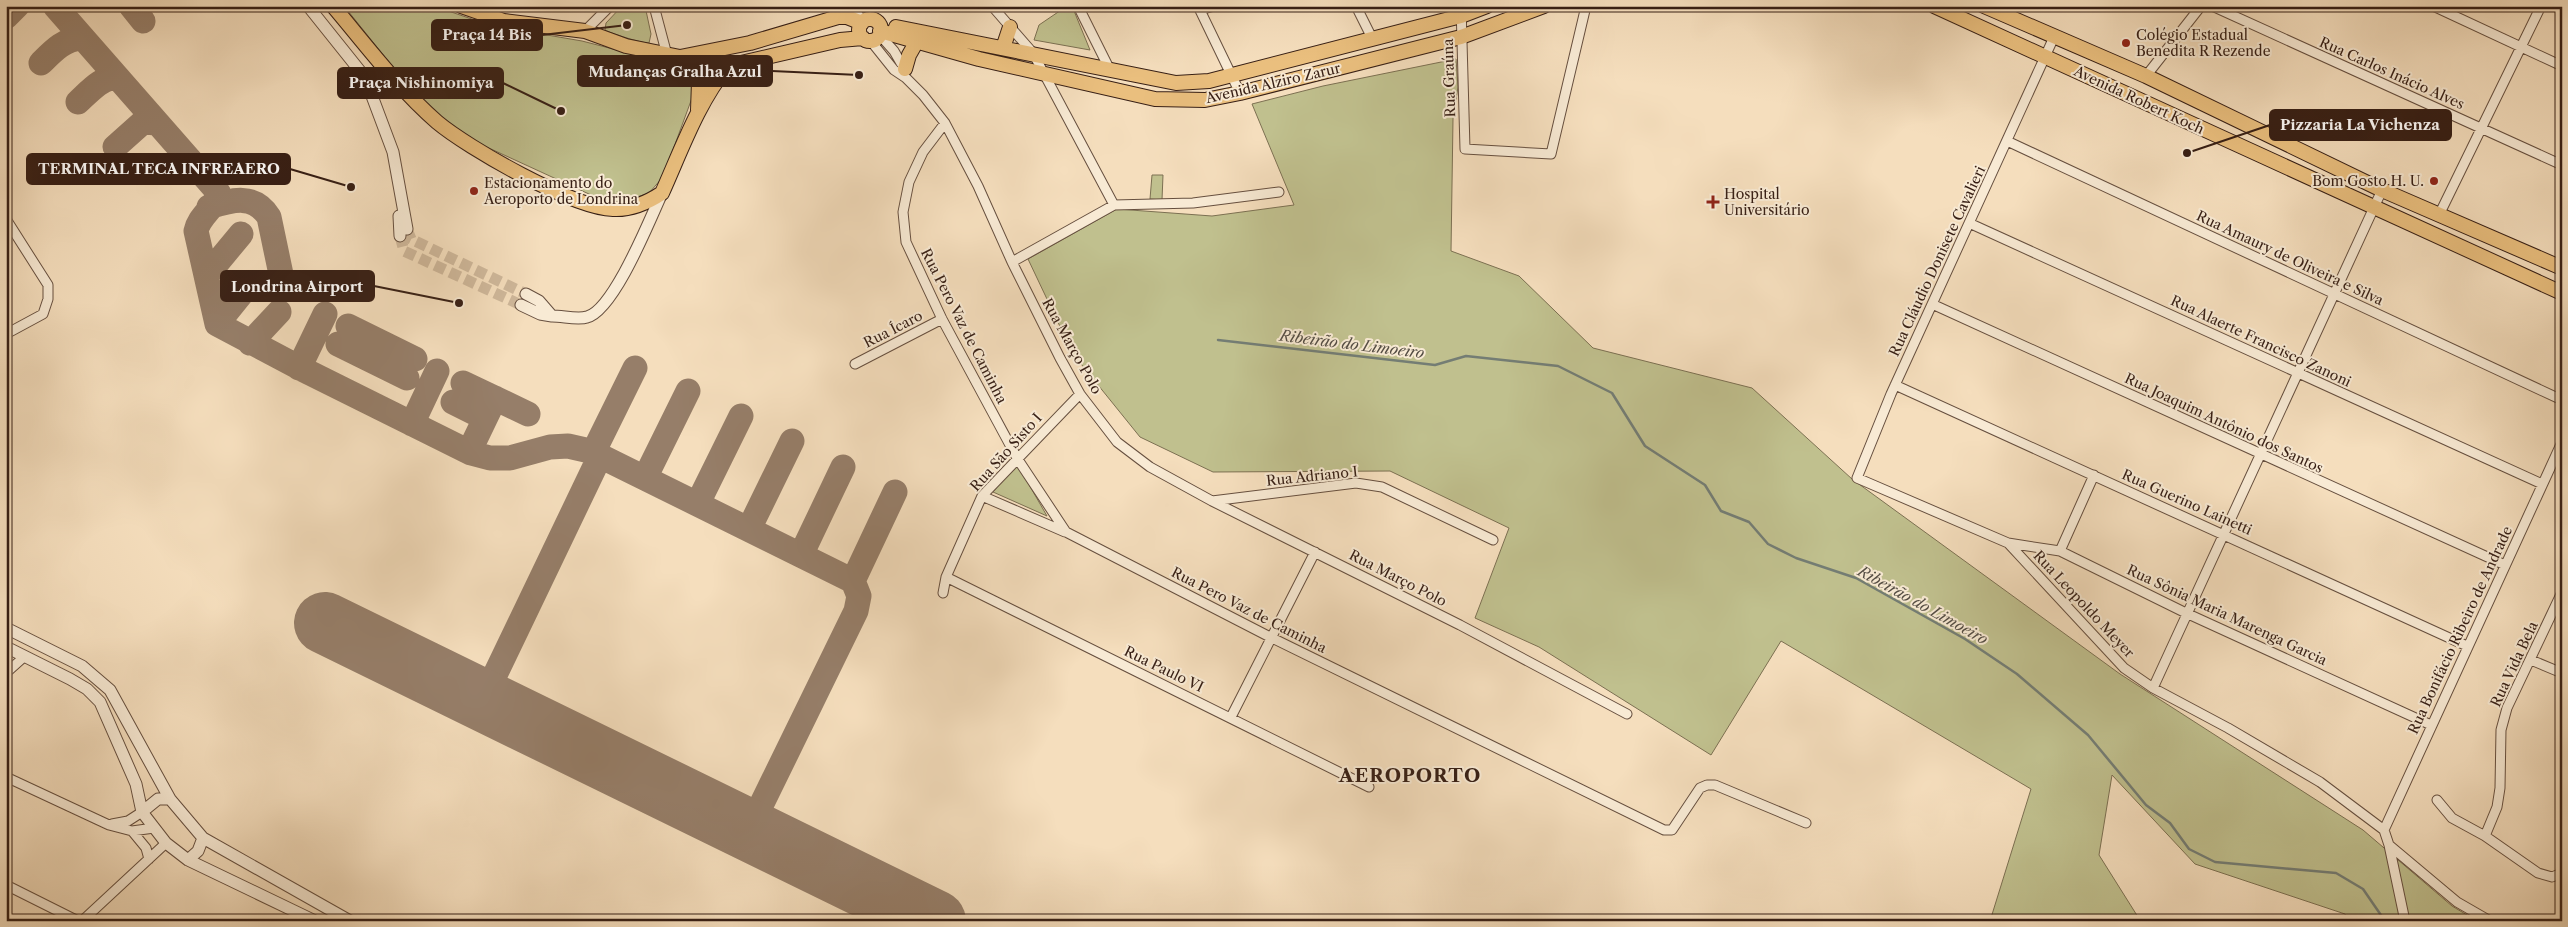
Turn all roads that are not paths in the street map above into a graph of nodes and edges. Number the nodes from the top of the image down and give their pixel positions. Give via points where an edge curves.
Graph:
1 (308, 6) edge
2 (333, 6) edge
3 (461, 6) edge
4 (610, 6) edge
5 (654, 6) edge
6 (849, 6) edge
7 (992, 6) edge
8 (1078, 6) edge
9 (1214, 6) edge
10 (1356, 6) edge
11 (1487, 6) edge
12 (1544, 6) edge
13 (1586, 6) edge
14 (1934, 6) edge
15 (1984, 6) edge
16 (2201, 6) edge
17 (2212, 6) edge
18 (2432, 6) edge
19 (2541, 6) edge
20 (1199, 8) edge
21 (485, 10) edge
22 (1461, 11) edge
23 (2007, 11) edge
24 (862, 22) junction
25 (1010, 27) junction
26 (585, 31) junction
27 (874, 33) junction
28 (2054, 36) junction
29 (1462, 37) junction
30 (1373, 40) junction
31 (917, 41) junction
32 (750, 43) junction
33 (1003, 48) junction
34 (2521, 48) junction
35 (1033, 53) junction
36 (674, 56) junction
37 (2044, 57) junction
38 (754, 60) junction
39 (2562, 66) edge
40 (1110, 70) junction
41 (905, 73) junction
42 (1043, 73) junction
43 (1230, 76) junction
44 (2146, 76) junction
45 (1240, 93) junction
46 (698, 114) junction
47 (945, 123) junction
48 (2481, 128) junction
49 (2006, 141) junction
50 (2562, 164) edge
51 (2382, 190) junction
52 (1279, 192) dead end
53 (662, 193) junction
54 (1114, 205) junction
55 (2373, 208) junction
56 (2439, 215) junction
57 (6, 219) edge
58 (1969, 223) junction
59 (404, 232) tunnel mouth
60 (1012, 262) junction
61 (2562, 268) edge
62 (2334, 293) junction
63 (2562, 293) edge
64 (526, 294) tunnel mouth
65 (1932, 304) junction
66 (521, 305) tunnel mouth
67 (552, 316) junction
68 (942, 319) junction
69 (6, 334) edge
70 (855, 364) dead end
71 (2297, 373) junction
72 (1896, 385) junction
73 (1080, 394) junction
74 (2562, 400) edge
75 (2562, 442) edge
76 (2259, 454) junction
77 (1018, 458) junction
78 (2094, 475) junction
79 (1857, 478) joint
80 (2542, 484) junction
81 (982, 496) junction
82 (1212, 501) junction
83 (1066, 532) junction
84 (2223, 534) junction
85 (1493, 540) dead end
86 (2008, 543) junction
87 (2060, 551) junction
88 (1315, 552) junction
89 (2505, 565) junction
90 (946, 578) junction
91 (943, 592) dead end
92 (2562, 592) edge
93 (2186, 613) junction
94 (6, 628) edge
95 (1270, 637) junction
96 (2467, 646) junction
97 (6, 647) edge
98 (25, 656) junction
99 (2531, 660) junction
100 (6, 673) edge
101 (2562, 673) edge
102 (2152, 688) junction
103 (1627, 714) dead end
104 (1232, 717) junction
105 (2431, 725) junction
106 (6, 777) edge
107 (1369, 787) dead end
108 (170, 799) junction
109 (2437, 800) dead end
110 (142, 812) junction
111 (1806, 823) dead end
112 (109, 825) junction
113 (154, 828) junction
114 (2384, 830) junction
115 (132, 831) junction
116 (2485, 836) junction
117 (203, 838) junction
118 (166, 843) junction
119 (2389, 845) junction
120 (149, 860) junction
121 (188, 860) junction
122 (2562, 873) edge
123 (6, 885) edge
124 (78, 921) edge
125 (82, 921) edge
126 (315, 921) edge
127 (350, 921) edge
128 (2405, 921) edge
129 (2490, 921) edge

1 - 59 street via 366,80 393,152
2 - 53 main road via 424,109 472,146 587,205 629,208
3 - 21 main road
4 - 26 street
5 - 36 street
6 - 24 street
7 - 25 street
8 - 40 street
9 - 20 street
10 - 30 street
11 - 22 main road, Avenida Alziro Zarur
12 - 29 main road, Avenida Alziro Zarur
13 - 29 street, Rua Graúna via 1551,154 1464,149
14 - 37 main road, Avenida Robert Koch
15 - 23 main road, Avenida Robert Koch
16 - 44 street
17 - 48 street, Rua Carlos Inácio Alves
18 - 34 street
19 - 34 street
20 - 43 street
21 - 26 main road via 504,21
22 - 29 street, Rua Graúna
22 - 30 main road, Avenida Alziro Zarur
23 - 28 main road, Avenida Robert Koch
24 - 27 main road via 859,32
24 - 32 main road via 838,17
25 - 33 main road
25 - 35 street
26 - 36 main road via 626,46
27 - 31 main road, Avenida Alziro Zarur
27 - 33 main road, Avenida Alziro Zarur
27 - 38 main road
27 - 41 street, Rua Março Polo via 894,70
28 - 37 street, Rua Cláudio Donisete Cavalieri
28 - 44 main road, Avenida Robert Koch
29 - 45 main road, Avenida Alziro Zarur
30 - 43 main road, Avenida Alziro Zarur
31 - 41 main road via 909,55
31 - 42 main road, Avenida Alziro Zarur
32 - 36 main road
32 - 38 main road
33 - 35 main road, Avenida Alziro Zarur
34 - 39 street
34 - 48 street
35 - 40 main road, Avenida Alziro Zarur
35 - 42 street
36 - 46 main road via 699,82
37 - 49 street, Rua Cláudio Donisete Cavalieri
37 - 55 main road, Avenida Robert Koch
38 - 46 main road via 728,66
40 - 43 main road, Avenida Alziro Zarur via 1176,82 1209,81
41 - 47 street, Rua Março Polo
42 - 45 main road, Avenida Alziro Zarur via 1155,99 1205,100
42 - 54 street
43 - 45 street
44 - 51 main road, Avenida Robert Koch
46 - 53 main road
47 - 60 street, Rua Março Polo
47 - 68 street, Rua Pero Vaz de Caminha via 919,159 909,182 903,212 906,242
48 - 50 street, Rua Carlos Inácio Alves
48 - 56 street
49 - 58 street, Rua Cláudio Donisete Cavalieri
49 - 62 street, Rua Amaury de Oliveira e Silva
51 - 55 street
51 - 56 main road, Avenida Robert Koch
52 - 54 street via 1193,203
53 - 67 street via 617,286 605,303 588,317
54 - 60 street
55 - 62 street
55 - 63 main road, Avenida Robert Koch
56 - 61 main road, Avenida Robert Koch
57 - 69 street via 48,285 48,299 42,314
58 - 65 street, Rua Cláudio Donisete Cavalieri
58 - 71 street, Rua Alaerte Francisco Zanoni
60 - 73 street, Rua Março Polo
62 - 71 street
62 - 74 street, Rua Amaury de Oliveira e Silva
64 - 67 street via 539,301
65 - 72 street, Rua Cláudio Donisete Cavalieri
65 - 76 street, Rua Joaquim Antônio dos Santos
66 - 67 street
68 - 70 street, Rua Ícaro
68 - 77 street, Rua Pero Vaz de Caminha
71 - 76 street
71 - 80 street, Rua Alaerte Francisco Zanoni
72 - 78 street, Rua Guerino Lainetti
72 - 79 street, Rua Cláudio Donisete Cavalieri
73 - 77 street, Rua São Sisto I
73 - 82 street, Rua Março Polo via 1117,442 1150,467
75 - 80 street, Rua Bonifácio Ribeiro de Andrade
76 - 84 street
76 - 89 street, Rua Joaquim Antônio dos Santos
77 - 81 street, Rua São Sisto I
77 - 83 street, Rua Pero Vaz de Caminha
78 - 84 street, Rua Guerino Lainetti
78 - 87 street
79 - 86 street, Rua Leopoldo Meyer
80 - 89 street, Rua Bonifácio Ribeiro de Andrade
81 - 83 street, Rua Pero Vaz de Caminha
81 - 90 street, Rua São Sisto I
82 - 85 street, Rua Adriano I via 1356,483 1382,486
82 - 88 street, Rua Março Polo
83 - 95 street, Rua Pero Vaz de Caminha
84 - 93 street
84 - 96 street, Rua Guerino Lainetti
86 - 87 street, Rua Sônia Maria Marenga Garcia
86 - 102 street, Rua Leopoldo Meyer via 2124,668
87 - 93 street, Rua Sônia Maria Marenga Garcia
88 - 95 street
88 - 103 street, Rua Março Polo
89 - 96 street, Rua Bonifácio Ribeiro de Andrade
90 - 91 street, Rua São Sisto I
90 - 104 street, Rua Paulo VI
92 - 99 street, Rua Vida Bela
93 - 102 street
93 - 105 street, Rua Sônia Maria Marenga Garcia
94 - 108 street via 82,666 110,690
95 - 104 street
95 - 111 street, Rua Pero Vaz de Caminha via 1664,830 1672,830 1700,788 1707,785 1715,785
96 - 105 street, Rua Bonifácio Ribeiro de Andrade
97 - 98 street
98 - 100 street
98 - 110 street via 78,684 100,702 136,784
99 - 101 street
99 - 116 street, Rua Vida Bela via 2507,708 2501,730 2500,788 2497,807
102 - 114 street, Rua Leopoldo Meyer via 2320,782
104 - 107 street, Rua Paulo VI
105 - 114 street, Rua Bonifácio Ribeiro de Andrade
106 - 112 street
108 - 110 street via 158,799
108 - 117 street
109 - 116 street via 2452,818
110 - 112 street
110 - 113 street
112 - 115 street
113 - 115 street
113 - 118 street
114 - 119 street
115 - 120 street via 146,848
116 - 122 street via 2538,873 2552,877
117 - 121 street via 198,852
117 - 127 street
118 - 120 street
118 - 121 street
119 - 128 street
119 - 129 street via 2457,902
120 - 125 street
121 - 126 street
123 - 124 street

